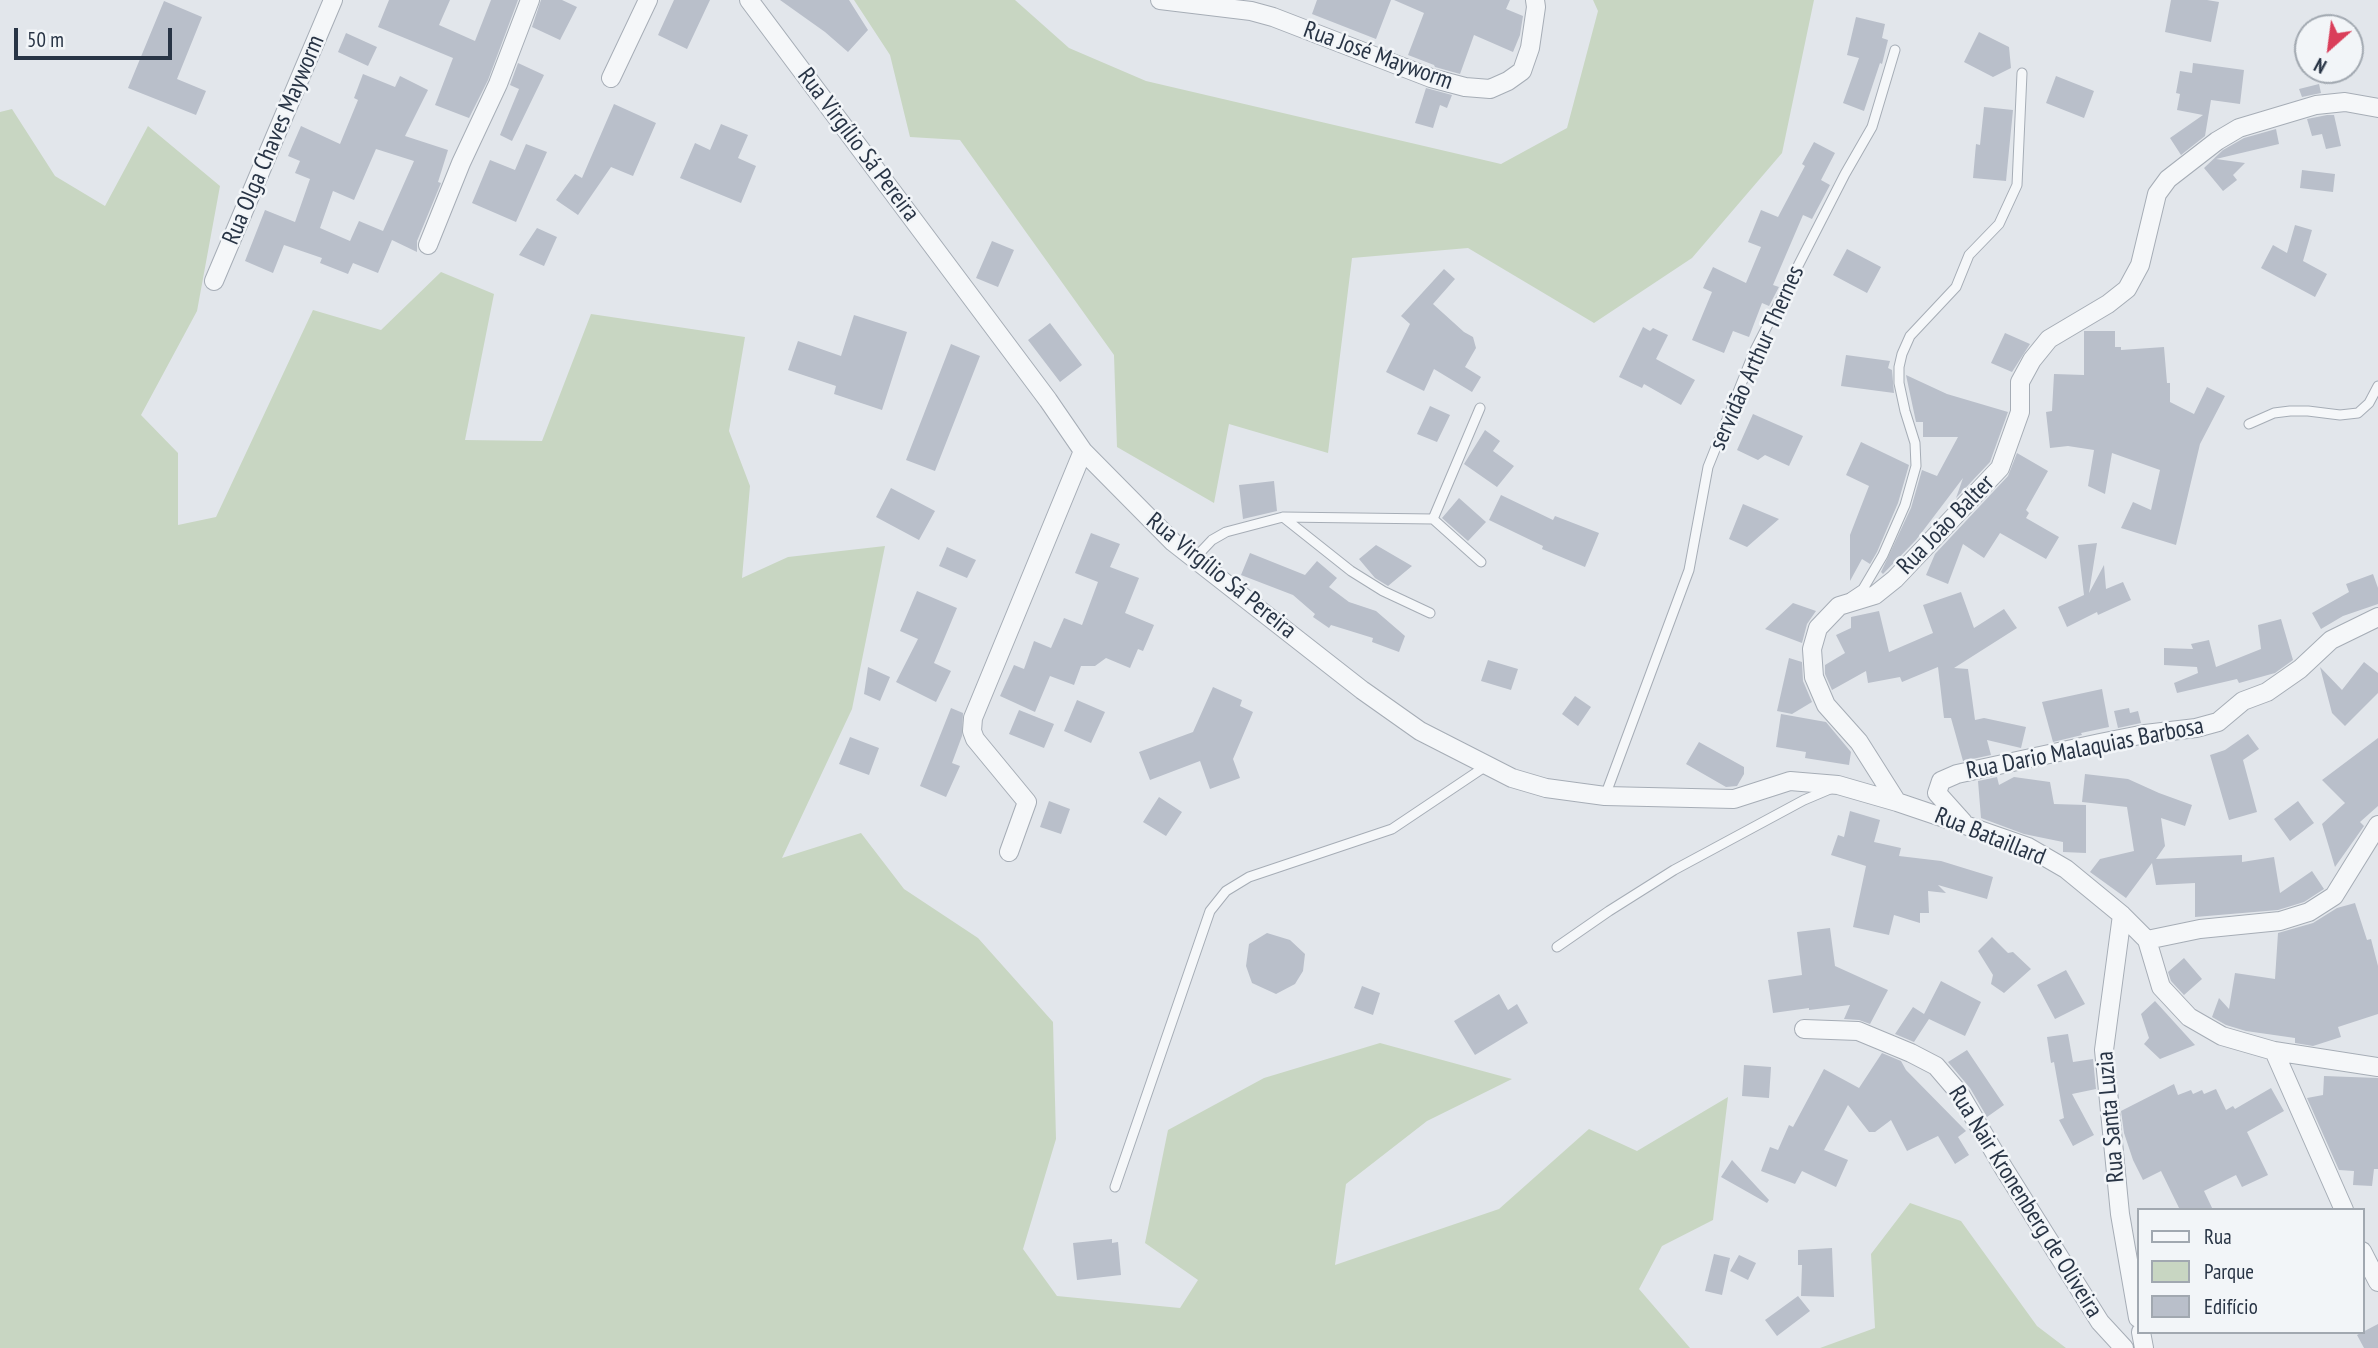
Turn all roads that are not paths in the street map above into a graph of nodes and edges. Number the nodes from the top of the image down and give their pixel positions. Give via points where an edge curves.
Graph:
1 (333, 0) edge
2 (530, 0) edge
3 (649, 0) edge
4 (749, 0) edge
5 (1160, 0) edge
6 (1535, 0) edge
7 (1895, 50) dead end
8 (2022, 73) dead end
9 (611, 78) dead end
10 (2377, 111) edge
11 (428, 245) dead end
12 (214, 281) dead end
13 (2378, 386) edge
14 (1480, 408) dead end
15 (2249, 424) dead end
16 (1083, 451) junction
17 (1283, 517) junction
18 (1433, 519) junction
19 (1194, 559) junction
20 (1481, 562) dead end
21 (1839, 606) junction
22 (1430, 613) dead end
23 (2378, 617) edge
24 (1486, 766) junction
25 (1838, 785) junction
26 (1605, 796) junction
27 (1897, 802) junction
28 (1965, 825) junction
29 (2378, 825) edge
30 (1009, 852) dead end
31 (2122, 915) junction
32 (2147, 940) junction
33 (1557, 947) dead end
34 (1804, 1029) dead end
35 (2274, 1051) junction
36 (2378, 1067) edge
37 (1115, 1187) dead end
38 (2343, 1208) edge
39 (2364, 1255) edge
40 (2378, 1282) edge
41 (2136, 1306) edge
42 (2124, 1348) edge

1 - 12 street, Rua Olga Chaves Mayworm
2 - 11 street
3 - 9 street
4 - 16 street, Rua Virgílio Sá Pereira
5 - 6 street, Rua José Mayworm via 1251,10 1431,78 1490,89 1522,71 1530,48
7 - 26 lane, servidão Arthur Thernes via 1872,127 1754,352 1708,467 1689,570
8 - 21 lane via 2017,185 1999,224 1969,255 1956,287 1910,336 1902,354 1899,383 1915,443 1916,466 1883,555 1863,589
10 - 21 street, Rua João Balter via 2345,102 2316,105 2239,128 2168,179 2157,194 2140,265 2127,289 2049,340 2032,360 2020,382 2020,412 2000,468 1895,579 1875,595
13 - 15 lane via 2370,403 2358,413 2290,411
14 - 18 lane
16 - 19 street, Rua Virgílio Sá Pereira
16 - 30 street via 973,718 975,739 1027,802
17 - 18 lane
17 - 19 lane via 1226,531
17 - 22 lane via 1351,571
18 - 20 lane
19 - 24 street, Rua Virgílio Sá Pereira via 1362,690 1410,724
21 - 27 street via 1818,628 1812,649 1814,677 1826,705
23 - 28 street, Rua Dario Malaquias Barbosa via 2331,640 2300,669 2267,692 2243,701 2218,722 2100,743 1941,781 1937,793
24 - 26 street, Rua Virgílio Sá Pereira via 1546,788
24 - 37 lane via 1392,829 1249,877 1226,891 1210,911
25 - 26 street, Rua Virgílio Sá Pereira via 1790,781 1734,799
25 - 27 street, Rua Virgílio Sá Pereira
25 - 33 lane via 1675,870
27 - 28 street, Rua Bataillard
28 - 31 street, Rua Bataillard via 2028,847 2066,869
29 - 32 street via 2334,896 2309,912 2280,921
31 - 32 street, Rua Bataillard
31 - 41 street, Rua Santa Luzia via 2104,1050 2120,1214
32 - 35 street, Rua Bataillard via 2161,987 2189,1017 2222,1036
34 - 42 street, Rua Nair Kronenberg de Oliveira via 1858,1031 1936,1066 1960,1094 2099,1322
35 - 36 street, Rua Bataillard
35 - 38 street
39 - 40 street

